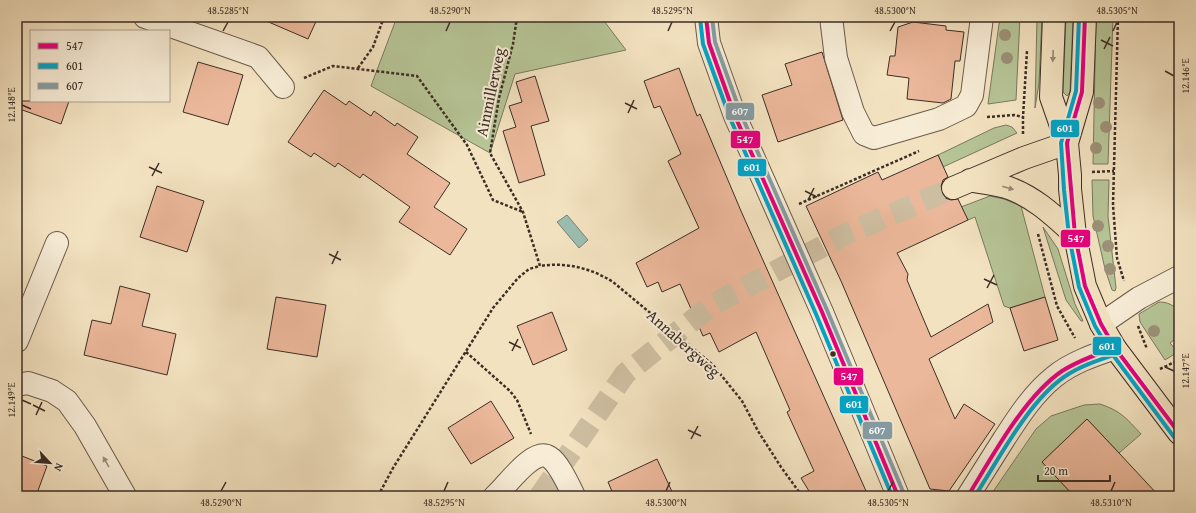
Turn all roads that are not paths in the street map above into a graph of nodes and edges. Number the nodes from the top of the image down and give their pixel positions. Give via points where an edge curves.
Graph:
1 (145, 17) edge
2 (706, 17) edge
3 (831, 17) edge
4 (982, 17) edge
5 (1054, 17) edge
6 (1085, 17) edge
7 (283, 87) road end
8 (1067, 143) junction
9 (1076, 235) junction
10 (57, 243) dead end
11 (1179, 277) edge
12 (1100, 324) junction
13 (17, 341) edge
14 (1115, 348) junction
15 (17, 384) edge
16 (1179, 433) edge
17 (125, 496) edge
18 (494, 496) edge
19 (574, 496) edge
20 (898, 496) edge
21 (968, 496) edge

1 - 7 street via 258,57
2 - 20 street via 709,43 735,116 840,354
3 - 4 street via 836,58 853,112 864,134 874,138 939,119 966,106 972,95
5 -> 8 main road via 1051,97
6 - 8 main road via 1082,92
8 - 9 main road
8 -> 9 main road via 961,184 1008,188 1020,193 1033,199
9 - 12 main road via 1085,286
10 - 13 street
11 - 12 street via 1151,291
12 - 14 main road
14 - 16 main road
14 - 21 street via 1088,357 1055,376 1036,393
17 -> 15 street via 85,426 67,402 52,391 28,383
18 - 19 street via 520,469 544,455 556,464

